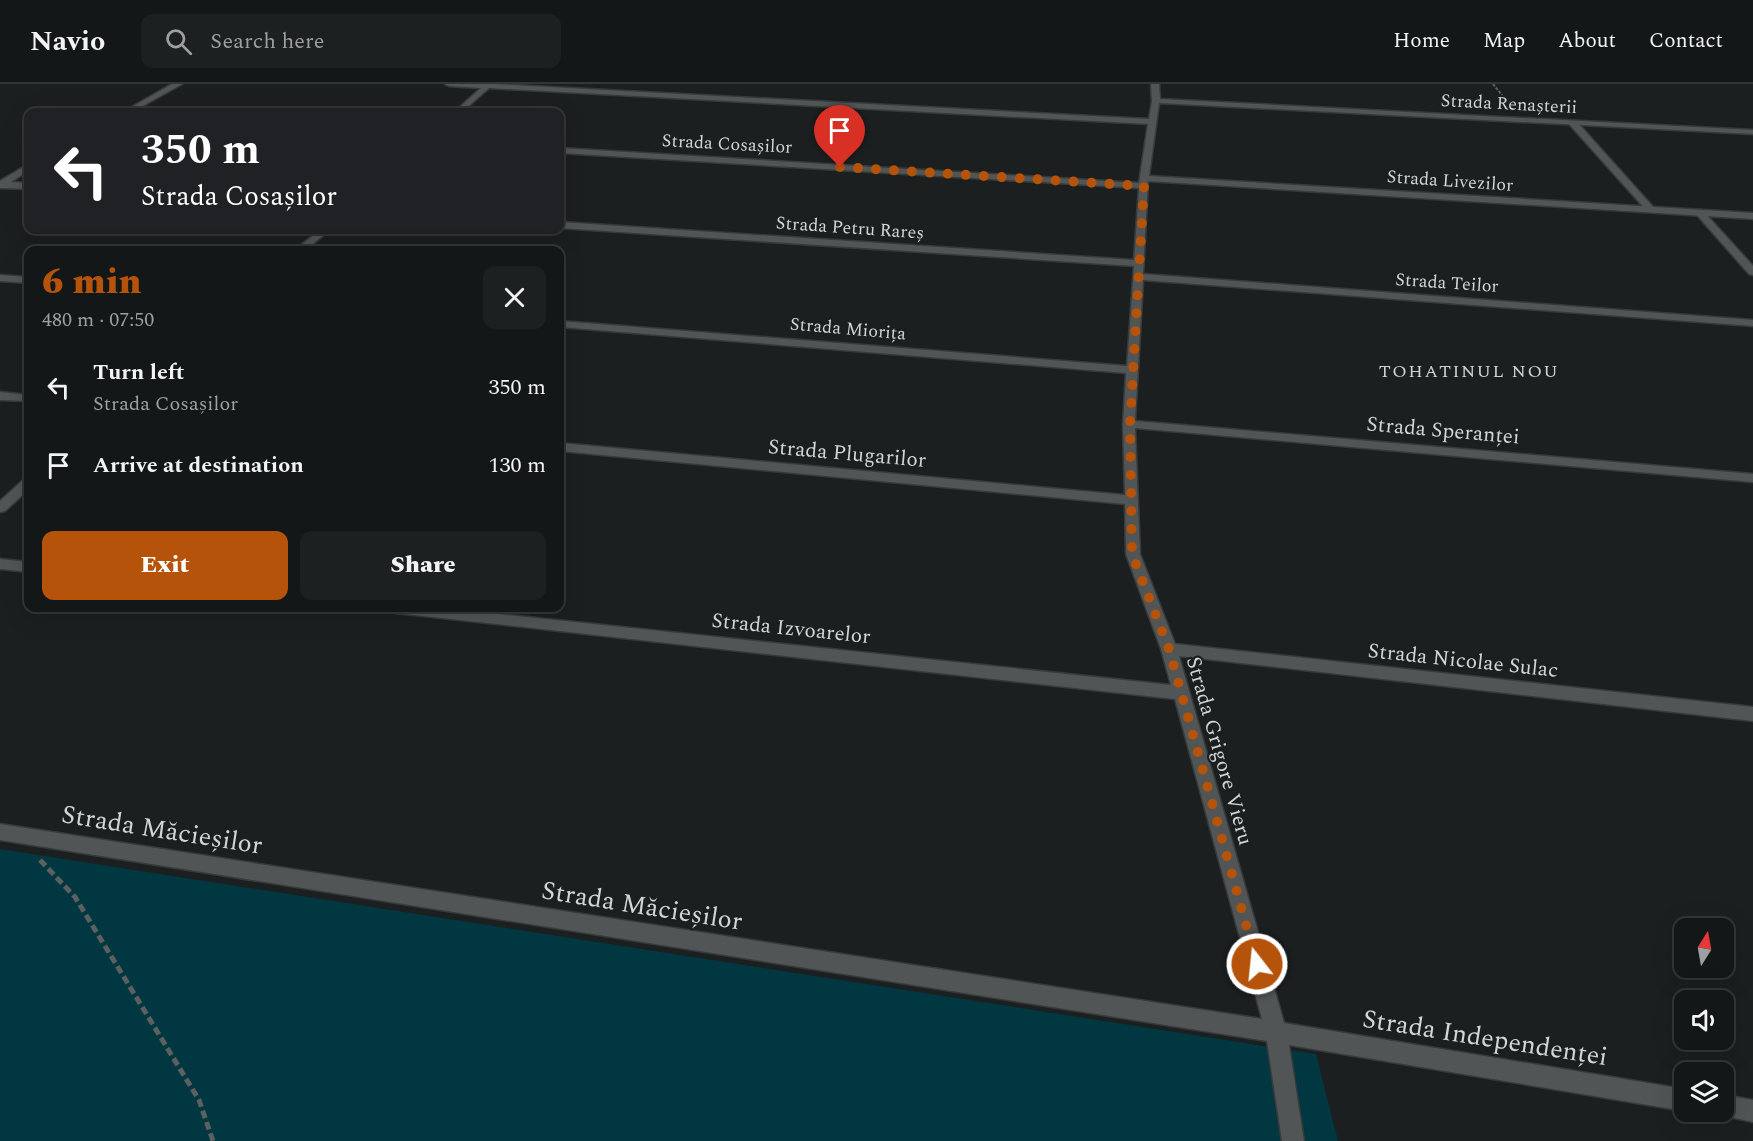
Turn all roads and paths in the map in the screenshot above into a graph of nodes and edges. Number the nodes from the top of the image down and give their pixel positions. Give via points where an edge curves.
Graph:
1 (177, 84) edge
2 (449, 84) edge
3 (1155, 84) edge
4 (488, 85) edge
5 (1156, 101) junction
6 (134, 108) edge
7 (462, 108) edge
8 (1153, 122) junction
9 (1573, 123) junction
10 (1753, 132) edge
11 (564, 150) edge
12 (24, 170) edge
13 (1144, 182) junction
14 (0, 184) edge
15 (24, 186) edge
16 (1651, 210) junction
17 (1700, 213) junction
18 (1753, 216) edge
19 (564, 225) edge
20 (320, 234) edge
21 (305, 246) edge
22 (1138, 270) junction
23 (1753, 272) edge
24 (0, 278) edge
25 (24, 280) edge
26 (1753, 323) edge
27 (564, 324) edge
28 (1133, 370) junction
29 (0, 396) edge
30 (24, 399) edge
31 (1130, 424) junction
32 (564, 447) edge
33 (1753, 478) edge
34 (24, 487) edge
35 (1131, 500) junction
36 (0, 508) edge
37 (0, 564) edge
38 (24, 567) edge
39 (433, 612) edge
40 (1169, 649) junction
41 (1182, 693) junction
42 (1753, 714) edge
43 (9, 834) edge
44 (1276, 1032) junction
45 (1674, 1098) edge
46 (1734, 1108) edge
47 (1753, 1111) edge
48 (213, 1141) edge
49 (1293, 1141) edge

1 - 6 street
2 - 4 street
3 - 5 street, Strada Grigore Vieru
4 - 7 street
4 - 8 street
5 - 8 street, Strada Grigore Vieru
5 - 9 street, Strada Renașterii
8 - 13 street, Strada Grigore Vieru
9 - 10 street, Strada Renașterii
9 - 16 street
11 - 13 street, Strada Cosașilor
12 - 14 street
13 - 16 street, Strada Livezilor
13 - 22 street, Strada Grigore Vieru
14 - 15 street
16 - 17 street, Strada Livezilor
17 - 18 street, Strada Livezilor
17 - 23 street
19 - 22 street, Strada Petru Rareș
20 - 21 street
22 - 26 street, Strada Teilor
22 - 28 street, Strada Grigore Vieru
24 - 25 street
27 - 28 street, Strada Miorița
28 - 31 street, Strada Grigore Vieru
29 - 30 street
31 - 33 street, Strada Speranței
31 - 35 street, Strada Grigore Vieru
32 - 35 street, Strada Plugarilor
34 - 36 street
35 - 40 street, Strada Grigore Vieru via 1132,554
37 - 38 street
39 - 41 street, Strada Izvoarelor
40 - 41 street, Strada Grigore Vieru
40 - 42 street, Strada Nicolae Sulac
41 - 44 street, Strada Grigore Vieru
43 - 44 street, Strada Măcieșilor
43 - 48 path via 75,897 199,1100
44 - 45 street, Strada Independenței
44 - 49 street, Strada Grigore Vieru
46 - 47 street

